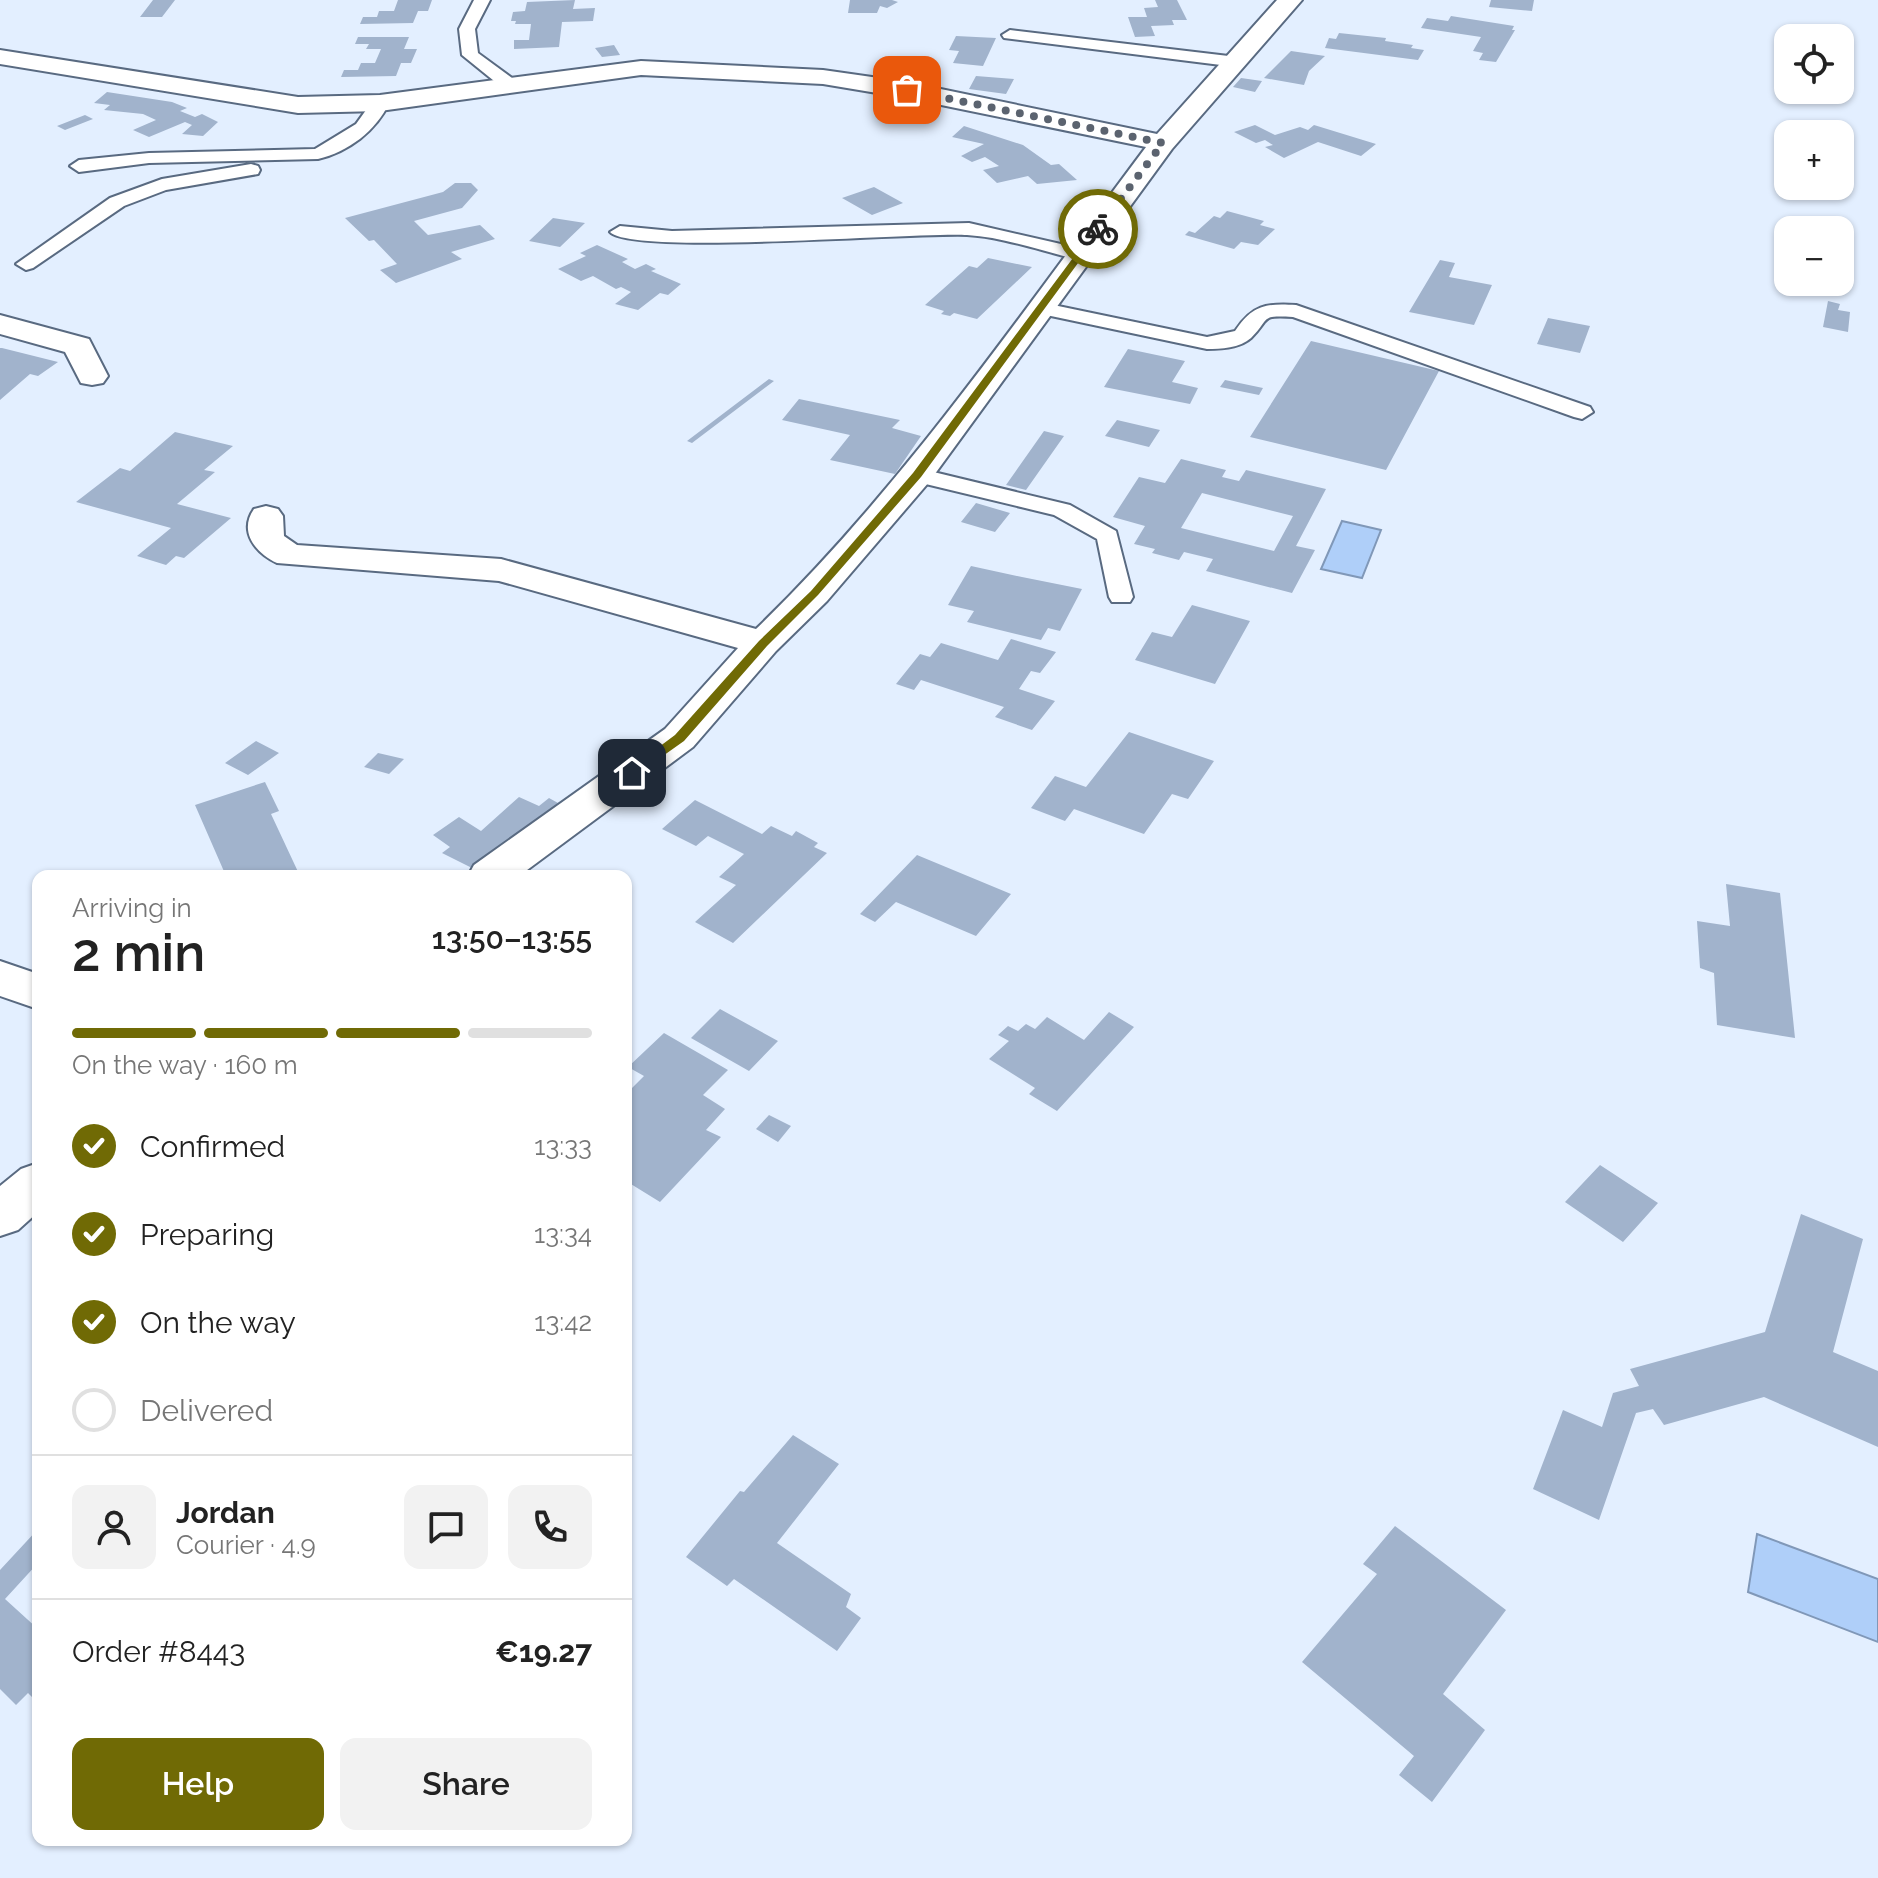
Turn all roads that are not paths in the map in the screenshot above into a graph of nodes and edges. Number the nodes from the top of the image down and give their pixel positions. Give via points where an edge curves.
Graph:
1 (482, 0) edge
2 (1290, 0) edge
3 (1010, 35) dead end
4 (0, 57) edge
5 (1237, 62) junction
6 (510, 85) junction
7 (380, 103) junction
8 (1163, 143) junction
9 (318, 154) junction
10 (79, 166) dead end
11 (620, 232) dead end
12 (1080, 254) junction
13 (26, 264) dead end
14 (1039, 308) junction
15 (0, 324) edge
16 (92, 376) dead end
17 (1582, 412) dead end
18 (917, 475) junction
19 (266, 516) dead end
20 (1121, 597) dead end
21 (763, 643) junction
22 (497, 870) edge
23 (0, 978) edge
24 (32, 990) edge
25 (32, 1188) edge
26 (0, 1215) edge

1 - 6 lane via 467,29 470,55
2 - 5 street
3 - 5 lane
4 - 7 street via 298,105
5 - 8 street
6 - 7 street
6 - 8 street via 641,68 823,77
7 - 9 lane via 374,119
8 - 12 street
9 - 10 lane via 149,158
9 - 13 lane via 296,165 162,185 117,202
11 - 12 lane via 672,237 969,229
12 - 14 street
14 - 17 lane via 1207,343 1242,335 1255,316 1296,311
14 - 18 street
15 - 16 street via 78,346
18 - 20 lane via 1062,510 1108,536
18 - 21 street
19 - 21 street via 266,538 290,555 501,570
21 - 22 street via 679,738
23 - 24 street
25 - 26 street

